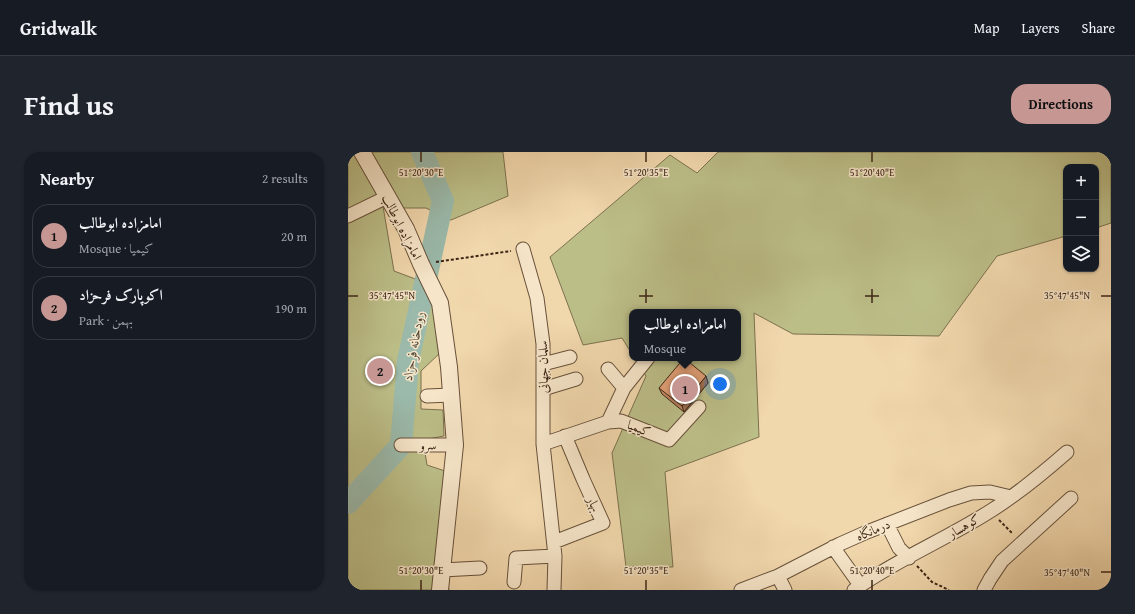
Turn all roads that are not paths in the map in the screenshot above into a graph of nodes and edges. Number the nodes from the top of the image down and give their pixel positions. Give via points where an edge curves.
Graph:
1 (362, 152) edge
2 (387, 197) junction
3 (348, 216) edge
4 (523, 249) road end
5 (570, 357) dead end
6 (646, 361) edge
7 (544, 364) junction
8 (608, 369) dead end
9 (576, 379) dead end
10 (624, 388) junction
11 (544, 389) junction
12 (451, 395) junction
13 (427, 396) dead end
14 (699, 407) dead end
15 (608, 422) junction
16 (565, 436) junction
17 (544, 444) junction
18 (401, 445) dead end
19 (455, 445) junction
20 (1067, 452) dead end
21 (1011, 497) junction
22 (1071, 498) dead end
23 (887, 524) junction
24 (554, 542) junction
25 (833, 547) junction
26 (555, 556) junction
27 (909, 558) junction
28 (480, 568) dead end
29 (442, 570) junction
30 (778, 576) junction
31 (514, 582) dead end
32 (857, 588) edge
33 (440, 590) edge
34 (554, 590) edge
35 (742, 590) edge
36 (785, 590) edge
37 (984, 590) edge

1 - 2 street, امامزاده ابوطالب
2 - 3 street
2 - 12 street, امامزاده ابوطالب via 406,229 440,303
4 - 7 street, سلمان جهانی via 537,298 544,344
5 - 7 street
6 - 10 street
7 - 11 street, سلمان جهانی
8 - 10 street
9 - 11 street
10 - 15 street
11 - 17 street, سلمان جهانی
12 - 13 street
12 - 19 street, امامزاده ابوطالب
14 - 15 street, کیمیا via 669,440 621,421
15 - 16 street, کیمیا via 579,425
16 - 17 street, کیمیا
16 - 24 street, بهار via 603,523
17 - 24 street, سلمان جهانی
18 - 19 street, سرو
19 - 29 street, امامزاده ابوطالب
20 - 21 street, کوهسار via 1026,488
21 - 23 street, درمانگاه via 990,492 971,493
21 - 27 street, کوهسار
22 - 37 street via 1002,561
23 - 25 street, درمانگاه
23 - 27 street via 899,548
24 - 26 street, سلمان جهانی
25 - 30 street, درمانگاه
25 - 32 street
26 - 31 street via 516,558
26 - 34 street, سلمان جهانی
27 - 32 street, کوهسار
28 - 29 street
29 - 33 street, امامزاده ابوطالب
30 - 35 street, درمانگاه
30 - 36 street

